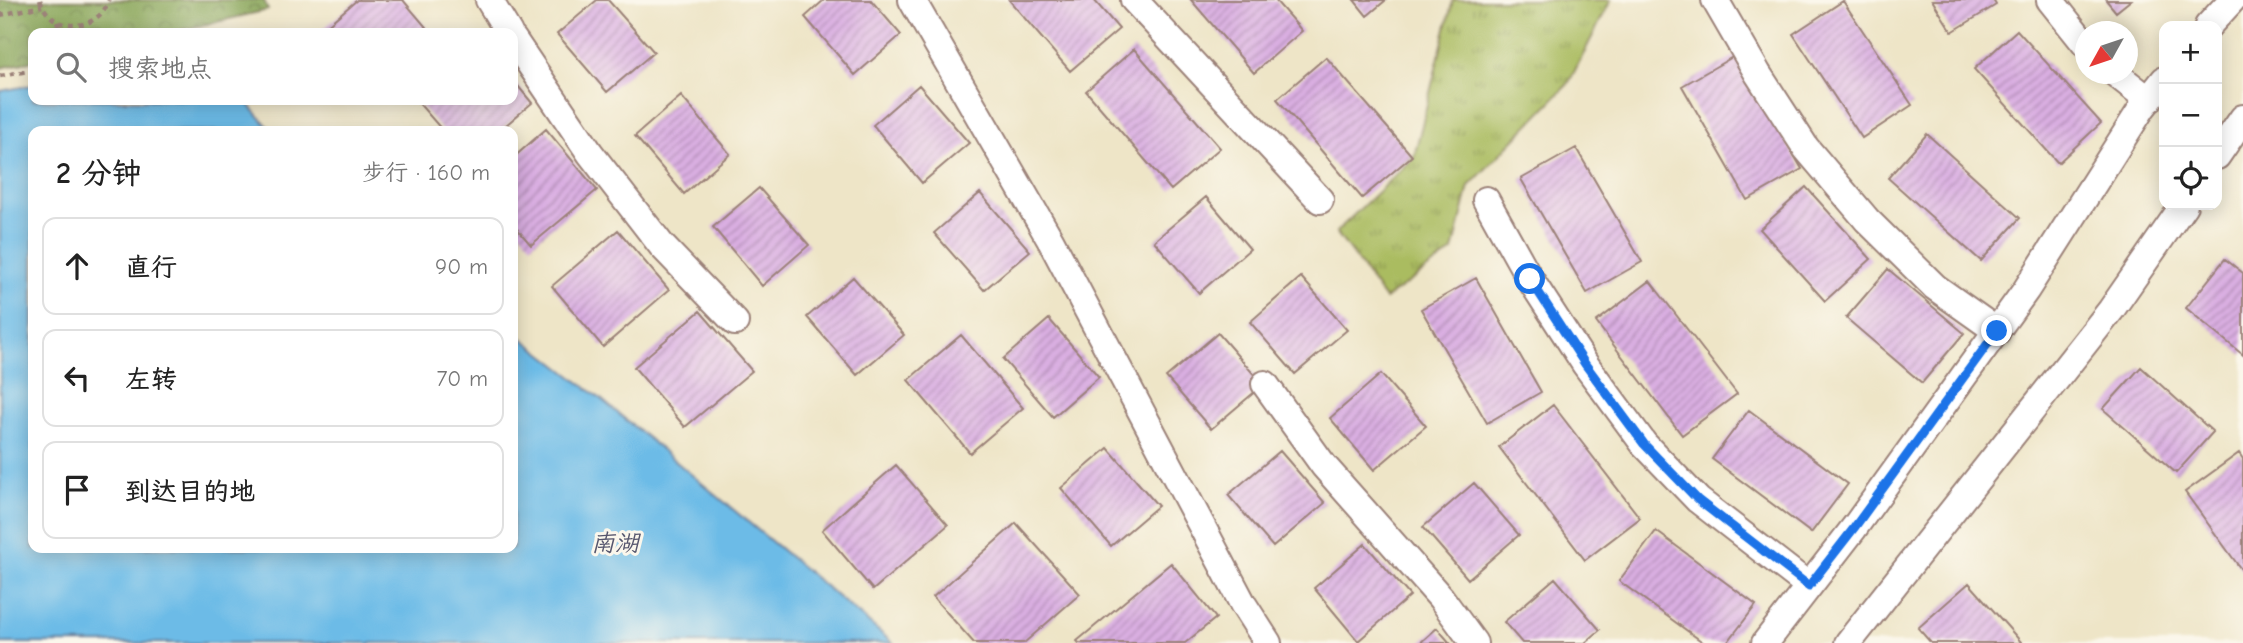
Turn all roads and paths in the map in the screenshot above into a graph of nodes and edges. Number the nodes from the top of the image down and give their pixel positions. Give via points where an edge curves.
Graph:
1 (109, 0) edge
2 (489, 0) edge
3 (912, 0) edge
4 (1134, 0) edge
5 (1715, 0) edge
6 (2050, 0) edge
7 (2232, 0) edge
8 (41, 3) edge
9 (0, 15) edge
10 (2213, 21) edge
11 (57, 22) junction
12 (59, 28) edge
13 (506, 28) edge
14 (2075, 32) edge
15 (518, 46) edge
16 (28, 71) edge
17 (0, 76) edge
18 (2138, 83) edge
19 (2157, 90) edge
20 (2243, 118) edge
21 (2222, 149) edge
22 (1320, 200) dead end
23 (1486, 200) dead end
24 (2180, 210) edge
25 (735, 322) dead end
26 (1997, 331) junction
27 (1265, 384) dead end
28 (1809, 586) junction
29 (1861, 637) edge
30 (1268, 643) edge
31 (1474, 643) edge
32 (1765, 643) edge

1 - 11 path via 90,23
2 - 13 street
3 - 30 street via 1051,241
4 - 22 street
5 - 26 street via 1806,148 1867,220 1934,287
6 - 14 street
7 - 10 street
8 - 9 path
8 - 11 path
11 - 12 path
15 - 25 street via 590,153 662,246
16 - 17 path
18 - 19 street
19 - 26 street
20 - 21 street
23 - 28 street via 1585,364 1644,444 1698,500
24 - 29 street via 2111,310
26 - 28 street
27 - 31 street via 1324,467 1441,598
28 - 32 street

